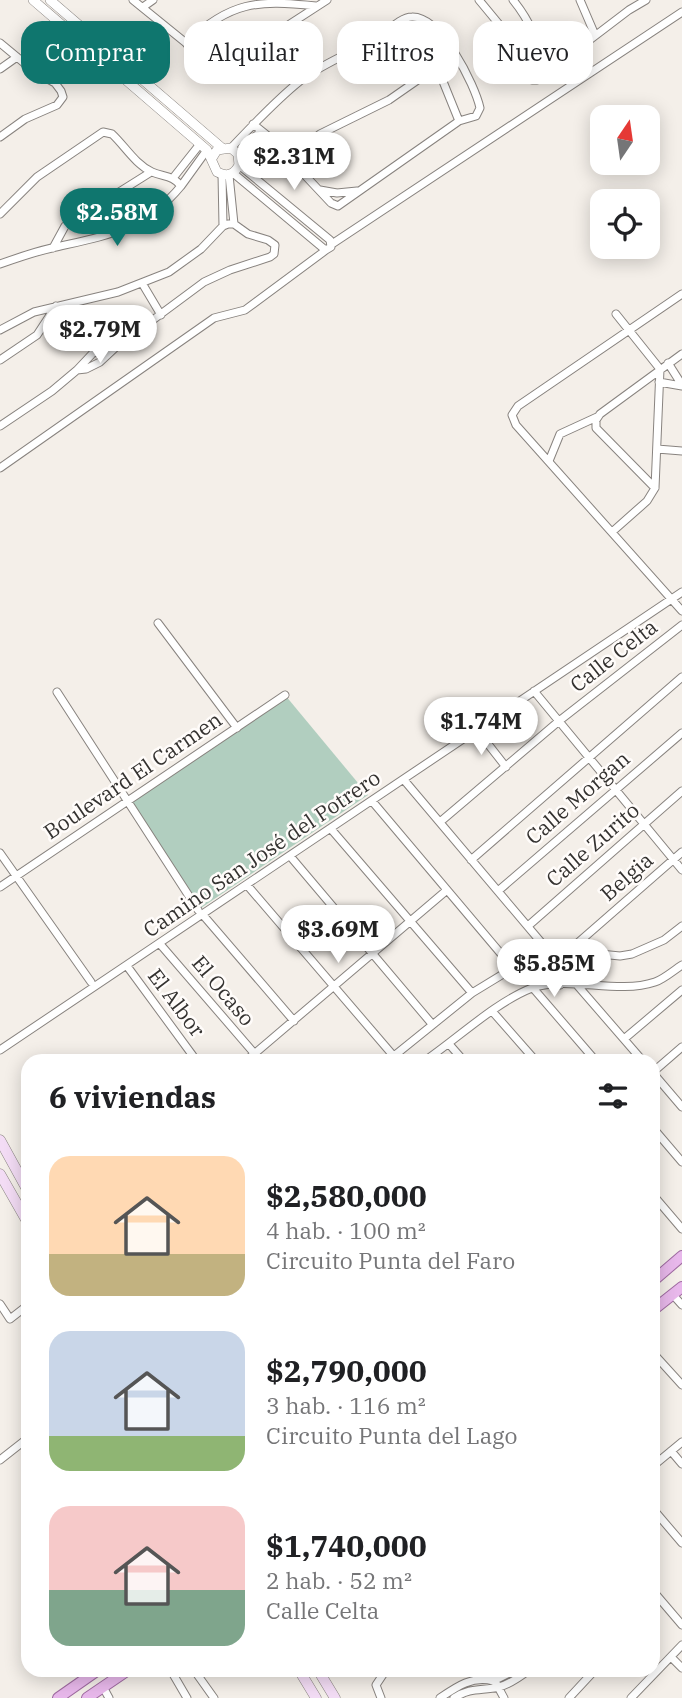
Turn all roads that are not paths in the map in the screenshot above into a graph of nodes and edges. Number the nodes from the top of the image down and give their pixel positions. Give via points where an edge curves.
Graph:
1 (33, 0) edge
2 (50, 0) edge
3 (133, 0) edge
4 (153, 0) edge
5 (327, 0) edge
6 (479, 0) edge
7 (513, 0) edge
8 (580, 0) edge
9 (646, 0) edge
10 (316, 6) junction
11 (143, 7) junction
12 (682, 12) edge
13 (209, 21) edge
14 (294, 21) edge
15 (404, 21) edge
16 (424, 21) edge
17 (496, 21) edge
18 (526, 21) edge
19 (596, 35) junction
20 (593, 37) edge
21 (184, 41) edge
22 (0, 43) edge
23 (17, 57) junction
24 (337, 59) edge
25 (459, 60) edge
26 (0, 69) edge
27 (412, 84) edge
28 (445, 84) edge
29 (459, 121) junction
30 (253, 124) junction
31 (261, 131) junction
32 (0, 136) edge
33 (206, 150) junction
34 (230, 150) junction
35 (289, 159) junction
36 (151, 172) junction
37 (231, 172) junction
38 (173, 178) junction
39 (181, 186) junction
40 (319, 190) junction
41 (358, 191) junction
42 (283, 201) junction
43 (274, 209) junction
44 (0, 214) edge
45 (234, 224) junction
46 (223, 226) junction
47 (329, 247) junction
48 (53, 248) junction
49 (0, 264) edge
50 (142, 283) junction
51 (682, 293) edge
52 (56, 306) junction
53 (616, 314) dead end
54 (161, 315) junction
55 (628, 329) junction
56 (0, 330) edge
57 (682, 354) edge
58 (0, 360) edge
59 (668, 363) junction
60 (660, 369) junction
61 (659, 382) junction
62 (682, 386) edge
63 (597, 417) junction
64 (0, 426) edge
65 (657, 449) junction
66 (682, 451) edge
67 (549, 461) junction
68 (0, 468) edge
69 (655, 488) junction
70 (612, 532) junction
71 (682, 592) edge
72 (671, 599) junction
73 (682, 611) edge
74 (158, 623) dead end
75 (682, 625) edge
76 (682, 677) edge
77 (534, 691) junction
78 (57, 692) dead end
79 (285, 695) dead end
80 (559, 721) junction
81 (237, 728) junction
82 (477, 730) junction
83 (682, 733) edge
84 (588, 756) junction
85 (506, 767) junction
86 (404, 780) junction
87 (616, 790) junction
88 (682, 791) edge
89 (127, 800) junction
90 (372, 801) junction
91 (440, 822) junction
92 (644, 824) junction
93 (331, 828) junction
94 (682, 852) edge
95 (0, 853) edge
96 (290, 856) junction
97 (674, 859) junction
98 (471, 860) junction
99 (682, 870) edge
100 (16, 876) junction
101 (247, 885) junction
102 (0, 887) edge
103 (447, 890) junction
104 (498, 891) junction
105 (201, 912) junction
106 (411, 921) junction
107 (528, 926) junction
108 (682, 926) edge
109 (160, 944) junction
110 (372, 954) junction
111 (553, 954) junction
112 (563, 956) junction
113 (682, 965) edge
114 (127, 966) junction
115 (513, 968) junction
116 (91, 982) dead end
117 (560, 985) junction
118 (577, 985) junction
119 (334, 987) junction
120 (533, 988) junction
121 (682, 990) edge
122 (472, 993) junction
123 (492, 1011) junction
124 (293, 1021) junction
125 (432, 1024) junction
126 (624, 1039) junction
127 (449, 1044) junction
128 (682, 1046) edge
129 (632, 1049) junction
130 (0, 1050) edge
131 (192, 1054) edge
132 (254, 1054) edge
133 (260, 1054) edge
134 (390, 1054) edge
135 (399, 1054) edge
136 (435, 1054) edge
137 (458, 1054) edge
138 (530, 1054) edge
139 (590, 1054) edge
140 (630, 1054) edge
141 (637, 1054) edge
142 (660, 1066) edge
143 (660, 1080) edge
144 (682, 1107) edge
145 (660, 1136) edge
146 (0, 1140) edge
147 (682, 1163) edge
148 (0, 1174) edge
149 (21, 1178) edge
150 (660, 1203) edge
151 (21, 1211) edge
152 (682, 1229) edge
153 (682, 1256) edge
154 (660, 1273) edge
155 (677, 1291) edge
156 (0, 1304) edge
157 (660, 1304) edge
158 (682, 1305) edge
159 (21, 1310) edge
160 (660, 1361) edge
161 (682, 1385) edge
162 (682, 1442) edge
163 (21, 1444) edge
164 (671, 1451) junction
165 (0, 1460) edge
166 (660, 1460) edge
167 (682, 1464) edge
168 (660, 1518) edge
169 (682, 1543) edge
170 (660, 1599) edge
171 (682, 1625) edge
172 (682, 1645) edge
173 (671, 1657) junction
174 (660, 1668) edge
175 (682, 1668) edge
176 (88, 1677) edge
177 (175, 1677) edge
178 (199, 1677) edge
179 (303, 1677) edge
180 (322, 1677) edge
181 (381, 1677) edge
182 (492, 1677) edge
183 (505, 1677) edge
184 (519, 1677) edge
185 (588, 1677) edge
186 (651, 1677) edge
187 (495, 1684) junction
188 (106, 1693) edge
189 (58, 1698) edge
190 (87, 1698) edge
191 (187, 1698) edge
192 (214, 1698) edge
193 (316, 1698) edge
194 (335, 1698) edge
195 (381, 1698) edge
196 (440, 1698) edge
197 (454, 1698) edge
198 (504, 1698) edge
199 (569, 1698) edge
200 (631, 1698) edge

1 - 33 street
2 - 34 street
3 - 11 street
4 - 11 street
5 - 10 street
6 - 17 street
7 - 18 street
8 - 19 street
9 - 19 street
10 - 13 street via 271,3 237,9
10 - 14 street
11 - 21 street
12 - 47 street
15 - 16 street
19 - 20 street
22 - 23 street
23 - 26 street
23 - 32 street via 55,83 63,97 57,105
24 - 30 street via 301,80
25 - 29 street via 480,108 476,116
27 - 35 street via 320,134
28 - 29 street
29 - 41 street
30 - 31 street
30 - 34 street
31 - 34 street
31 - 35 street
33 - 34 street
33 - 37 street via 214,168
33 - 38 street
33 - 39 street
34 - 37 street
35 - 40 street
36 - 38 street
36 - 44 street via 116,136 103,132 37,177
36 - 48 street via 65,226
37 - 42 street
37 - 43 street
37 - 45 street
37 - 46 street
38 - 39 street
39 - 48 street via 128,228
40 - 41 street
40 - 41 street via 338,206
42 - 43 street
42 - 47 street
43 - 47 street
45 - 46 street
45 - 54 street via 272,242 274,254 204,282
46 - 50 street via 187,260
47 - 68 street via 245,310 214,318
48 - 49 street
50 - 52 street
50 - 54 street
51 - 55 street
52 - 56 street
52 - 58 street via 37,334
53 - 55 street
54 - 64 street via 100,362 77,370
55 - 60 street
55 - 67 street via 513,412 512,419
57 - 59 street
59 - 60 street
59 - 62 street
60 - 61 street
60 - 63 street
61 - 62 street
61 - 65 street
63 - 67 street via 560,434
63 - 69 street via 596,428
65 - 66 street
65 - 69 street
67 - 70 street
69 - 70 street
70 - 72 street
71 - 72 street, Camino San José del Potrero
72 - 73 street
72 - 77 street, Camino San José del Potrero
74 - 81 street
75 - 80 street, Calle Celta
76 - 84 street
77 - 80 street
77 - 82 street, Camino San José del Potrero
78 - 89 street
79 - 81 street, Boulevard El Carmen
80 - 84 street
80 - 85 street, Calle Celta
81 - 89 street, Boulevard El Carmen
82 - 85 street
82 - 86 street, Camino San José del Potrero
83 - 87 street, Calle Morgan
84 - 87 street
84 - 98 street
85 - 91 street, Calle Celta
86 - 90 street, Camino San José del Potrero
86 - 91 street
87 - 92 street
87 - 104 street, Calle Morgan
88 - 92 street, Calle Zurito
89 - 100 street, Boulevard El Carmen
89 - 105 street
90 - 93 street, Camino San José del Potrero
90 - 103 street
91 - 98 street
92 - 97 street
92 - 107 street, Calle Zurito
93 - 96 street, Camino San José del Potrero
93 - 106 street
94 - 97 street, Belgia
95 - 100 street
96 - 101 street, Camino San José del Potrero
96 - 110 street
97 - 99 street
97 - 112 street, Belgia
98 - 104 street
100 - 102 street, Boulevard El Carmen
100 - 116 street
101 - 105 street, Camino San José del Potrero
101 - 119 street
103 - 106 street
103 - 115 street
104 - 107 street
105 - 109 street, Camino San José del Potrero
105 - 124 street
106 - 110 street
106 - 122 street
107 - 111 street
108 - 112 street via 632,954 580,952
109 - 114 street, Camino San José del Potrero
109 - 132 street, El Ocaso
110 - 119 street
110 - 125 street
111 - 112 street
111 - 115 street
111 - 117 street
113 - 118 street via 657,982 625,987
114 - 130 street, Camino San José del Potrero
114 - 131 street, El Albor
115 - 122 street
117 - 118 street
117 - 120 street
118 - 126 street
119 - 124 street
119 - 134 street
120 - 123 street
120 - 139 street
121 - 126 street
122 - 125 street
123 - 127 street
123 - 138 street
124 - 133 street
125 - 135 street
126 - 129 street
127 - 136 street
127 - 137 street
128 - 142 street
129 - 140 street
129 - 141 street
143 - 144 street
145 - 147 street
146 - 149 main road
148 - 151 main road
150 - 152 street
153 - 154 main road
155 - 157 main road
155 - 158 street
156 - 159 street via 10,1319
160 - 161 street
162 - 164 street
163 - 165 street
164 - 166 street
164 - 167 street
168 - 169 street
170 - 171 street
172 - 173 street
173 - 174 street
173 - 175 street
176 - 189 main road
177 - 191 street
178 - 192 street
179 - 193 main road
180 - 194 main road
181 - 195 street via 376,1685
182 - 187 street
183 - 187 street
184 - 187 street
185 - 199 street
186 - 200 street
187 - 196 street via 483,1678
187 - 197 street
187 - 198 street
188 - 190 main road

